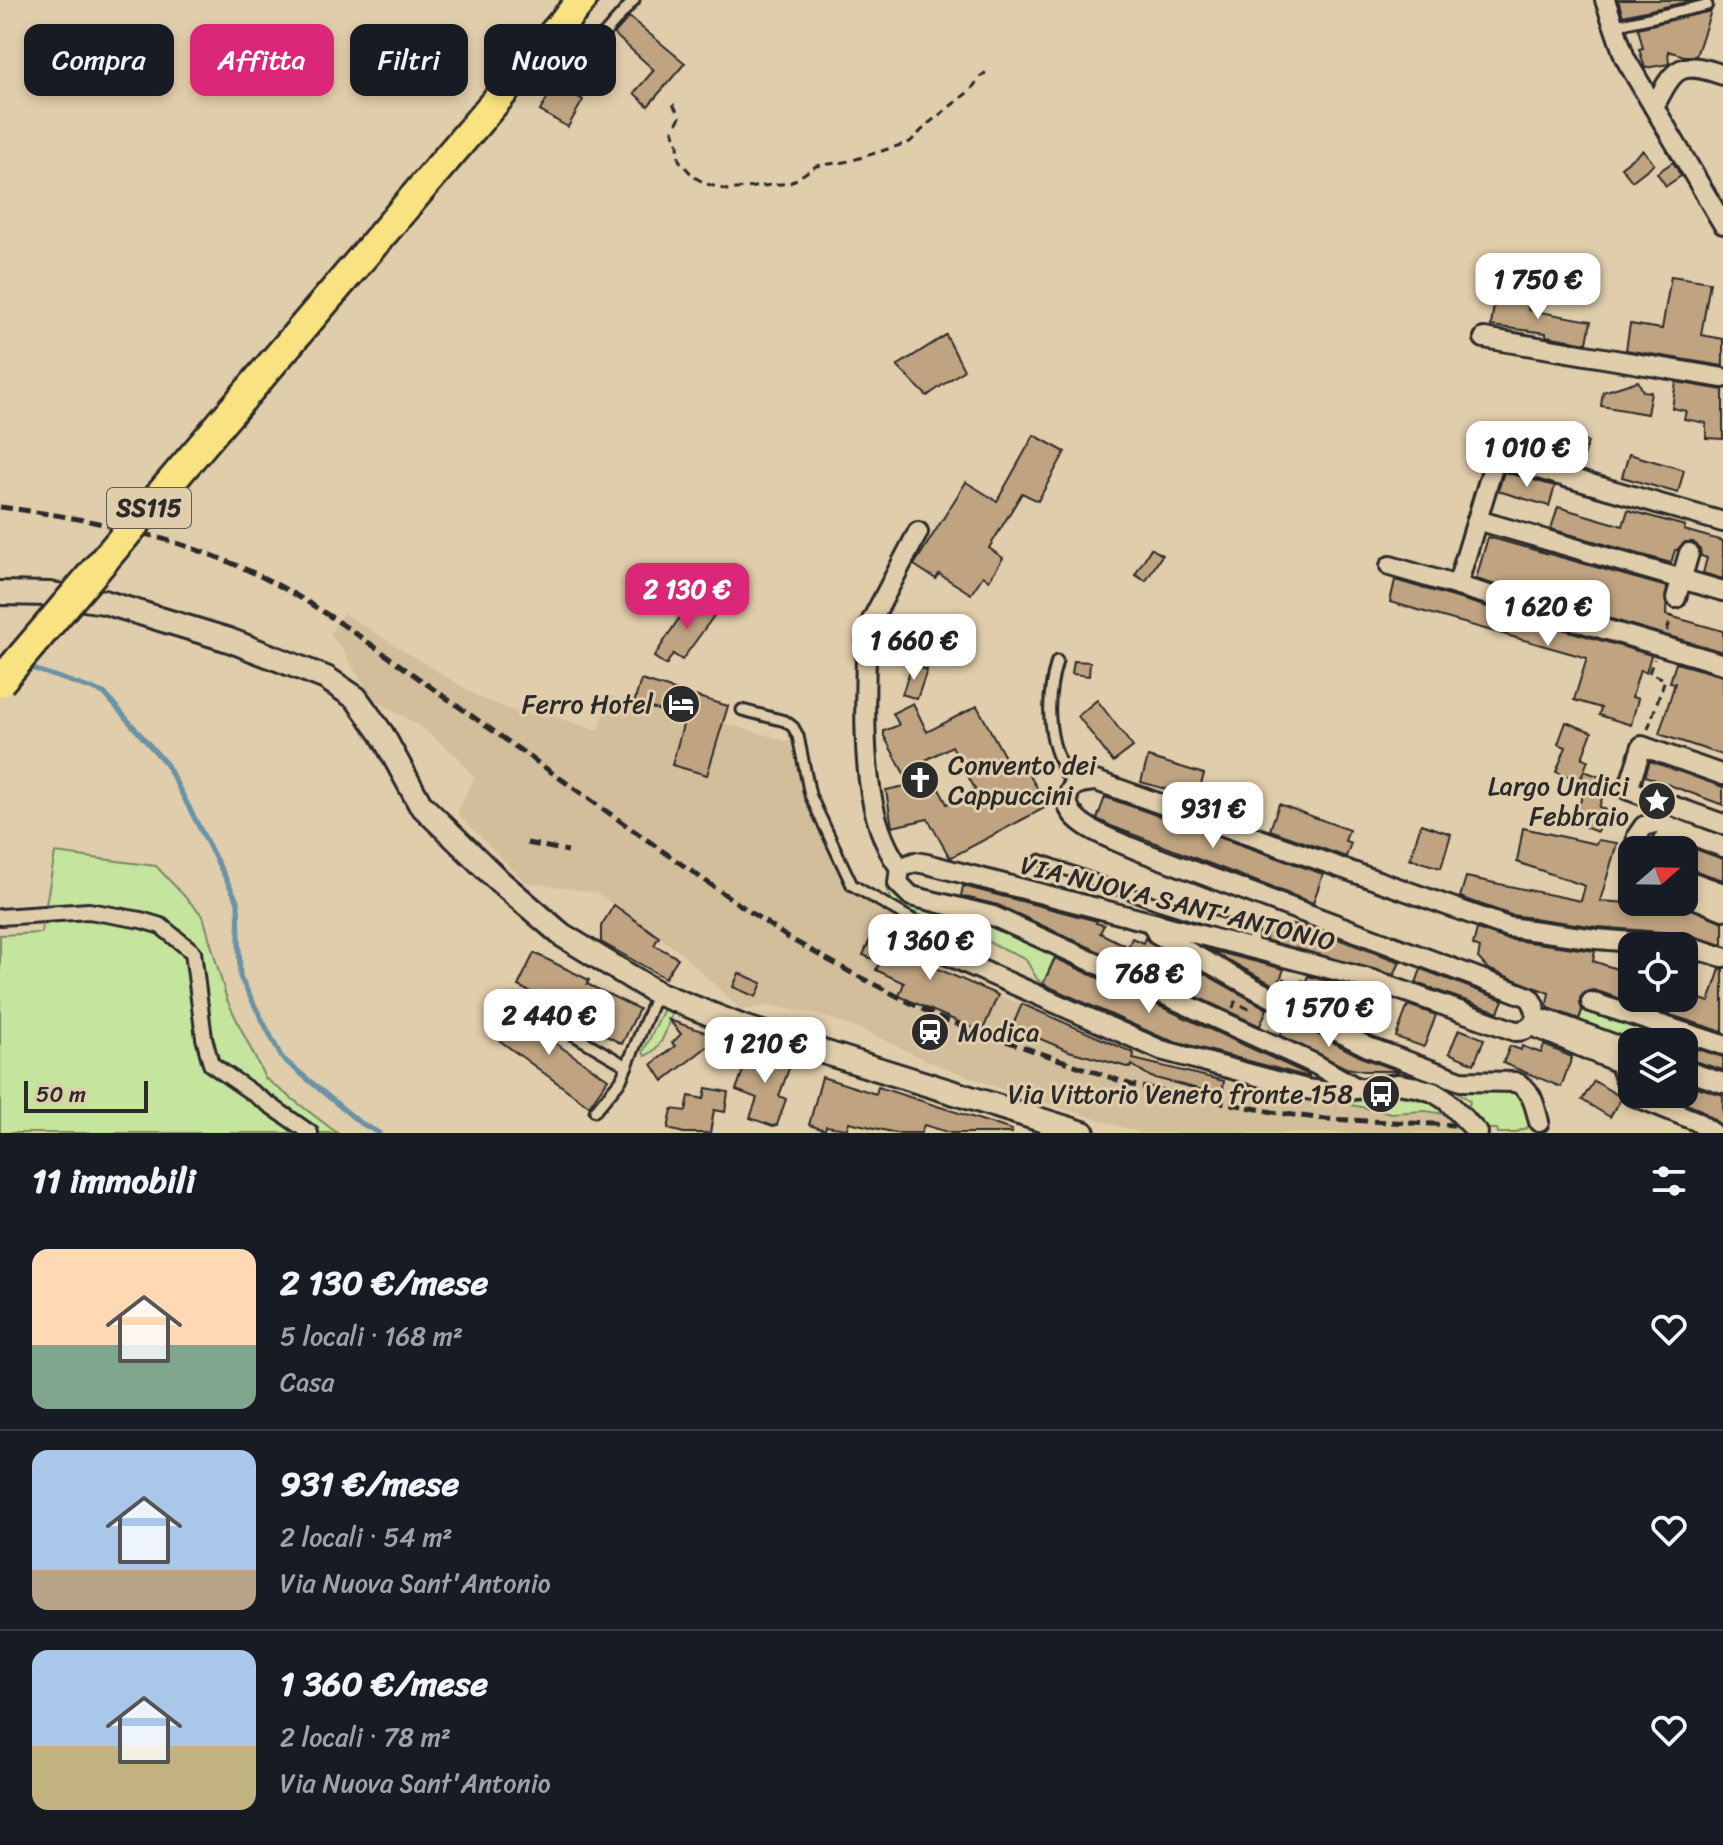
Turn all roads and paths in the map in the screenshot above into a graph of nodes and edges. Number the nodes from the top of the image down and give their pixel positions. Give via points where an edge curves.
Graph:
1 (582, 0) edge
2 (634, 0) edge
3 (1605, 0) edge
4 (1707, 5) dead end
5 (561, 24) edge
6 (613, 24) edge
7 (1613, 26) junction
8 (989, 70) dead end
9 (1723, 75) edge
10 (500, 96) edge
11 (673, 104) dead end
12 (1654, 107) junction
13 (1723, 224) edge
14 (1484, 338) dead end
15 (1723, 378) edge
16 (1477, 520) junction
17 (1723, 522) edge
18 (918, 532) dead end
19 (1689, 553) dead end
20 (1390, 566) dead end
21 (1682, 579) junction
22 (1457, 586) junction
23 (1723, 591) edge
24 (0, 593) edge
25 (1676, 598) joint
26 (1661, 645) junction
27 (1057, 661) dead end
28 (1723, 664) edge
29 (0, 682) edge
30 (742, 710) dead end
31 (1649, 740) junction
32 (1723, 775) edge
33 (1073, 786) junction
34 (1723, 824) edge
35 (1674, 828) junction
36 (1637, 836) edge
37 (1669, 836) edge
38 (1723, 847) edge
39 (1040, 860) dead end
40 (900, 868) junction
41 (1698, 884) edge
42 (1723, 893) edge
43 (1698, 900) edge
44 (1723, 910) edge
45 (0, 917) edge
46 (1152, 924) junction
47 (1618, 939) edge
48 (925, 945) joint
49 (1252, 949) junction
50 (1698, 950) edge
51 (1723, 957) edge
52 (1301, 971) junction
53 (1298, 992) dead end
54 (657, 993) junction
55 (1237, 997) dead end
56 (515, 1001) dead end
57 (1591, 1002) dead end
58 (1247, 1015) dead end
59 (1535, 1021) junction
60 (1723, 1045) edge
61 (1618, 1047) edge
62 (627, 1066) junction
63 (1698, 1075) edge
64 (1723, 1083) edge
65 (1357, 1088) junction
66 (595, 1111) dead end
67 (1539, 1122) dead end
68 (310, 1133) edge
69 (1083, 1133) edge
70 (1478, 1133) edge
71 (1713, 1133) edge

1 - 5 main road
2 - 6 lane
3 - 7 street
4 - 7 lane
7 - 12 street
8 - 11 path via 910,142 816,166 790,183 765,187 727,190 694,177 679,160 673,130 680,117
9 - 12 street via 1692,66 1676,70
10 - 29 main road, SS115, bridge
12 - 13 street
14 - 15 street
16 - 17 street via 1496,457
16 - 21 street
16 - 22 street
18 - 40 street via 872,620 866,643 870,792 881,833
19 - 21 street
20 - 22 street
21 - 23 street
21 - 25 street
22 - 26 street
24 - 54 street via 104,602 229,640 326,678 356,698 420,804 499,881 562,935
25 - 26 path
26 - 28 street
26 - 31 path via 1649,673 1665,679
27 - 33 lane via 1050,726 1057,759
30 - 48 lane via 793,727 810,795 852,885 913,920
31 - 32 street
31 - 34 street via 1642,746 1628,790
33 - 47 street via 1096,781 1508,927
33 - 59 street, VIA NUOVA SANT'ANTONIO via 1068,794 1070,812 1099,833 1529,997 1536,1006
35 - 36 street via 1658,822 1644,826
35 - 37 street
35 - 38 street
39 - 49 lane via 1253,934
40 - 46 street, VIA NUOVA SANT'ANTONIO via 927,864
40 - 65 street via 898,883 911,896 993,916
41 - 42 street
43 - 44 street
45 - 68 street via 89,911 161,926 193,952 211,1064
46 - 49 street, VIA NUOVA SANT'ANTONIO
46 - 67 street via 1157,934 1253,994 1368,1047 1461,1081 1523,1085
48 - 65 street via 1161,1050 1306,1089
49 - 52 street, VIA NUOVA SANT'ANTONIO
50 - 51 street
52 - 53 path via 1300,987 1284,979 1282,985
52 - 59 street, VIA NUOVA SANT'ANTONIO via 1430,998 1515,1031
54 - 62 lane
54 - 69 street via 743,1027
55 - 58 path via 1252,1004 1249,1009 1235,1002 1232,1008
56 - 62 lane
57 - 60 street
59 - 61 street
59 - 71 street via 1619,1063 1632,1095
62 - 66 lane
63 - 64 street
65 - 70 street via 1398,1084 1433,1092

